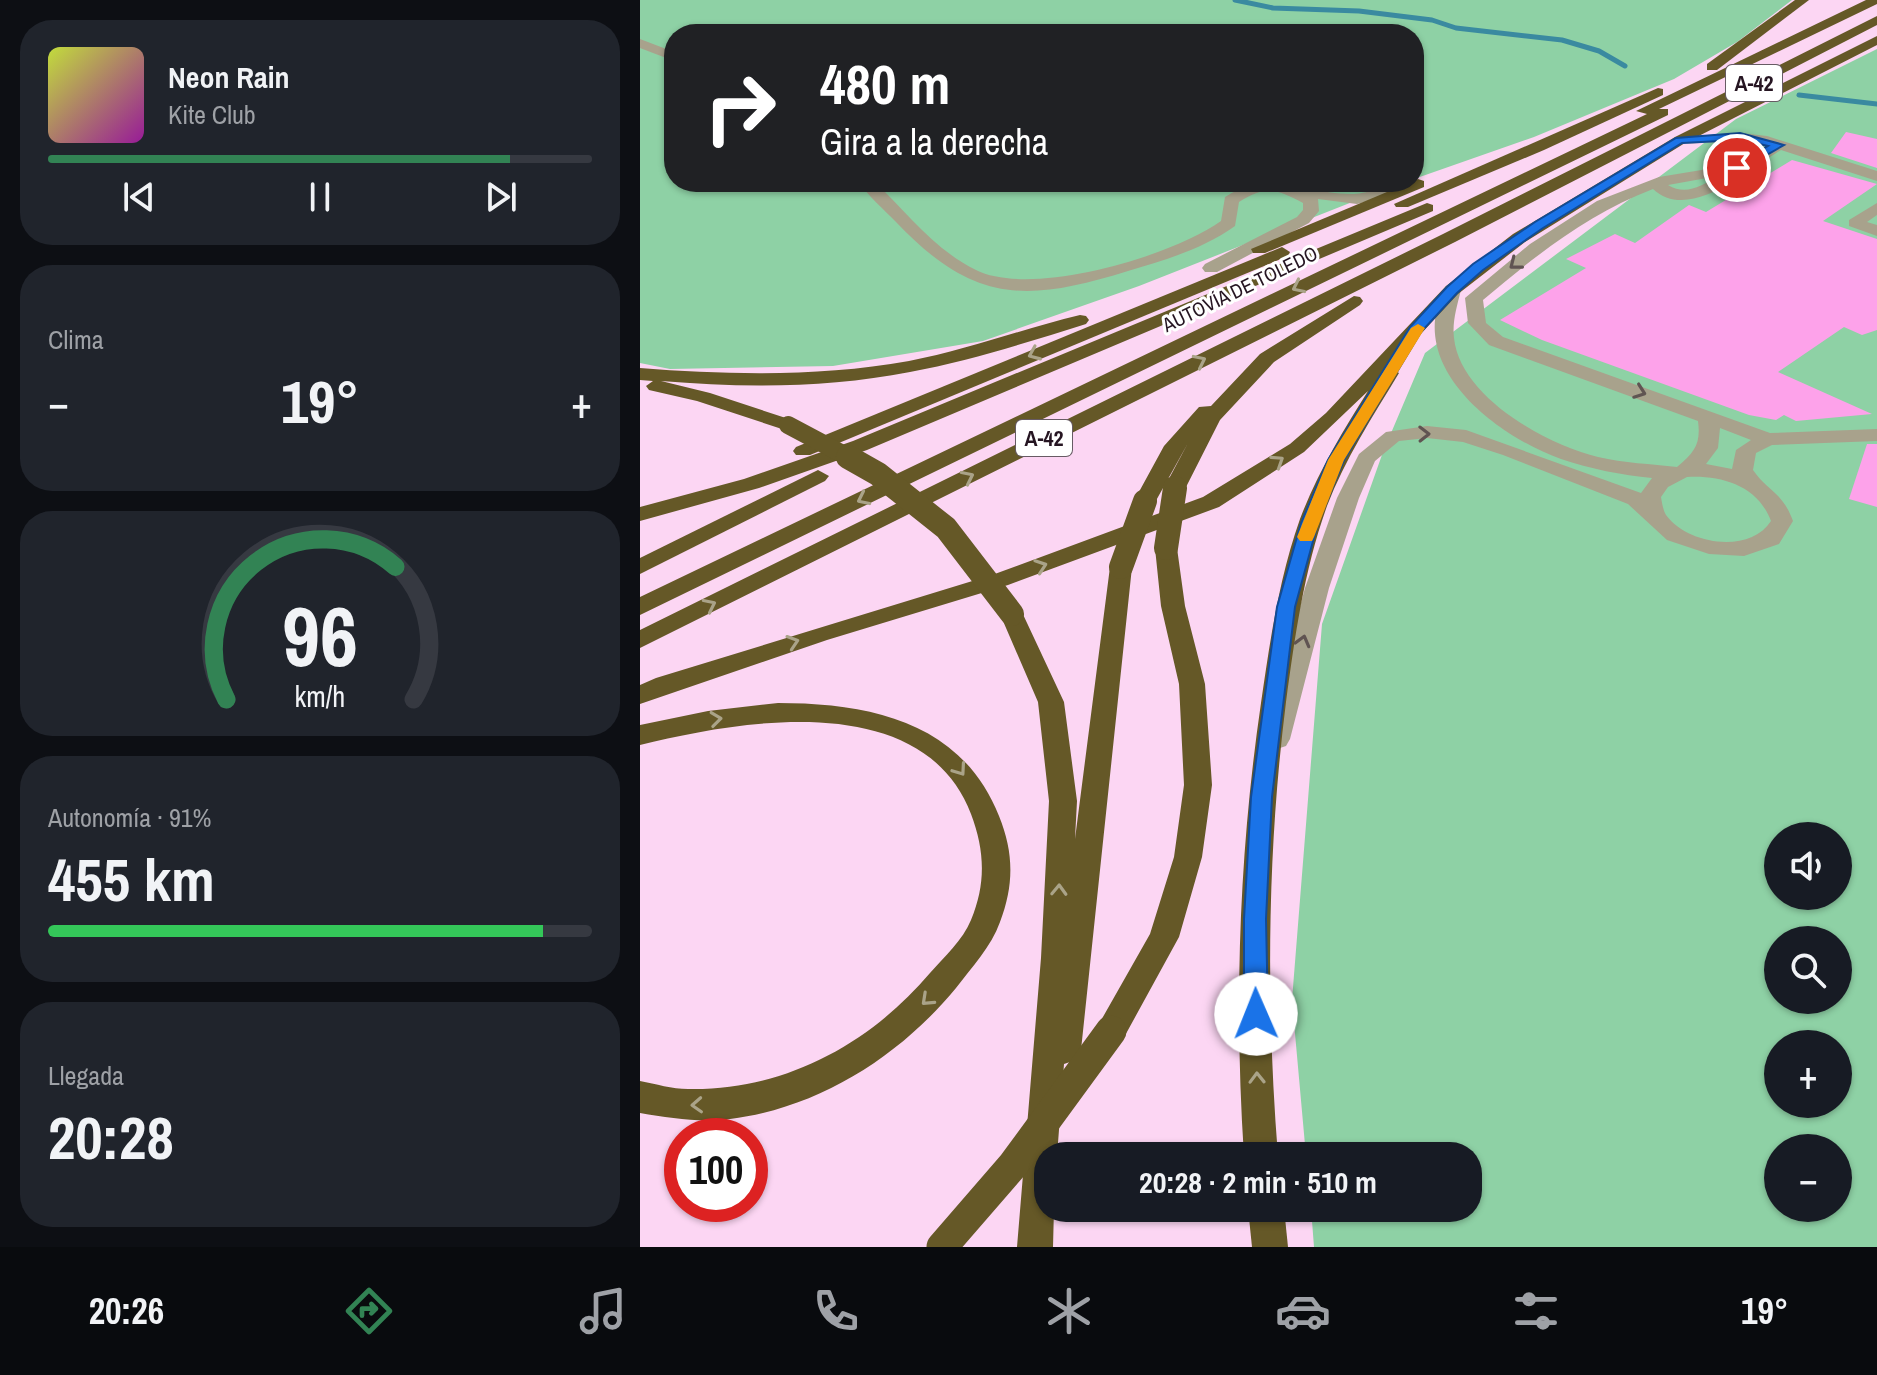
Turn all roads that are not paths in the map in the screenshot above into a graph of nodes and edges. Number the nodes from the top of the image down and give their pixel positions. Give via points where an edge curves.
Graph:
1 (1803, 0) edge
2 (1876, 0) edge
3 (1877, 7) edge
4 (1856, 9) edge
5 (1877, 20) edge
6 (1877, 40) edge
7 (640, 43) edge
8 (664, 53) edge
9 (1711, 68) junction
10 (1746, 107) junction
11 (1571, 131) junction
12 (1762, 139) junction
13 (1680, 140) junction
14 (1778, 145) junction
15 (1545, 157) junction
16 (1877, 176) edge
17 (1424, 182) edge
18 (876, 192) edge
19 (1243, 192) edge
20 (1296, 192) edge
21 (1312, 192) edge
22 (1386, 192) edge
23 (1397, 192) edge
24 (1877, 208) edge
25 (1877, 231) edge
26 (1449, 238) junction
27 (1368, 253) junction
28 (1211, 268) junction
29 (1452, 290) junction
30 (1415, 330) junction
31 (1267, 358) junction
32 (640, 374) edge
33 (640, 383) edge
34 (942, 414) junction
35 (1708, 417) junction
36 (1877, 435) edge
37 (1768, 439) junction
38 (1681, 472) junction
39 (1751, 483) junction
40 (640, 500) edge
41 (640, 514) edge
42 (1654, 515) junction
43 (640, 567) edge
44 (640, 607) edge
45 (640, 640) edge
46 (640, 695) edge
47 (640, 735) edge
48 (1261, 797) junction
49 (640, 1097) edge
50 (1054, 1142) edge
51 (1260, 1142) edge
52 (1047, 1222) edge
53 (1267, 1222) edge
54 (942, 1247) edge
55 (1035, 1247) edge
56 (1045, 1247) edge
57 (1270, 1247) edge

1 - 9 highway
2 - 4 highway
3 - 4 highway, A-42
4 - 9 highway
4 - 15 highway
4 - 27 highway, AUTOVÍA DE TOLEDO / A-42
5 - 26 highway, AUTOVÍA DE TOLEDO / A-42
6 - 10 highway
7 - 8 street
9 - 11 highway
10 - 12 street via 1746,124
10 - 13 highway
11 - 17 highway
11 -> 40 highway via 797,454 706,485
12 - 13 street
12 - 14 street
13 - 29 highway via 1519,238
14 - 16 street
14 -> 35 street via 1737,168 1664,180 1594,208 1474,298 1473,315 1480,331 1496,341
15 - 27 highway via 1385,237
15 - 34 highway
18 - 19 street via 950,263 981,278 1025,285 1095,277 1193,244 1229,223 1231,200
20 - 28 street via 1311,201 1303,220
21 - 22 street via 1356,199
23 - 28 highway
24 - 25 street via 1855,223
26 - 31 highway
45 -> 26 highway, AUTOVÍA DE TOLEDO / A-42
27 -> 44 highway, AUTOVÍA DE TOLEDO / A-42
28 - 32 highway via 1015,341 884,371 782,379
29 - 30 highway
29 - 38 street via 1443,332 1448,357 1464,384 1503,422 1546,448 1586,462
46 -> 30 highway via 1000,580 1211,502 1297,448
30 - 48 highway via 1336,460 1310,523 1286,607
31 - 50 highway, bridge via 1174,446 1145,501 1121,567
31 - 54 highway, bridge via 1211,418 1175,488 1166,548 1173,606 1192,684 1198,785 1188,857 1164,937 1111,1031 1013,1165
55 -> 33 highway, bridge via 1063,801 1051,702 1012,614 946,528 878,474 788,425
34 - 41 highway via 809,467
34 - 43 highway
35 - 37 street
35 - 38 street via 1712,442 1703,458
36 - 37 street
37 - 39 street via 1746,450 1742,470
38 - 39 street via 1718,472
38 - 42 street via 1658,482 1650,497
39 - 42 street via 1774,501 1782,521 1771,539 1744,549 1709,547 1675,535
48 -> 42 street via 1317,588 1348,498 1366,458 1393,436 1466,436 1587,478 1636,499
47 -> 49 highway via 704,720 779,712 846,717 906,731 952,759 984,804 999,862 984,926 934,995 876,1044 824,1075 752,1102 670,1106
51 -> 48 highway via 1255,919
52 - 56 highway
53 - 57 highway

